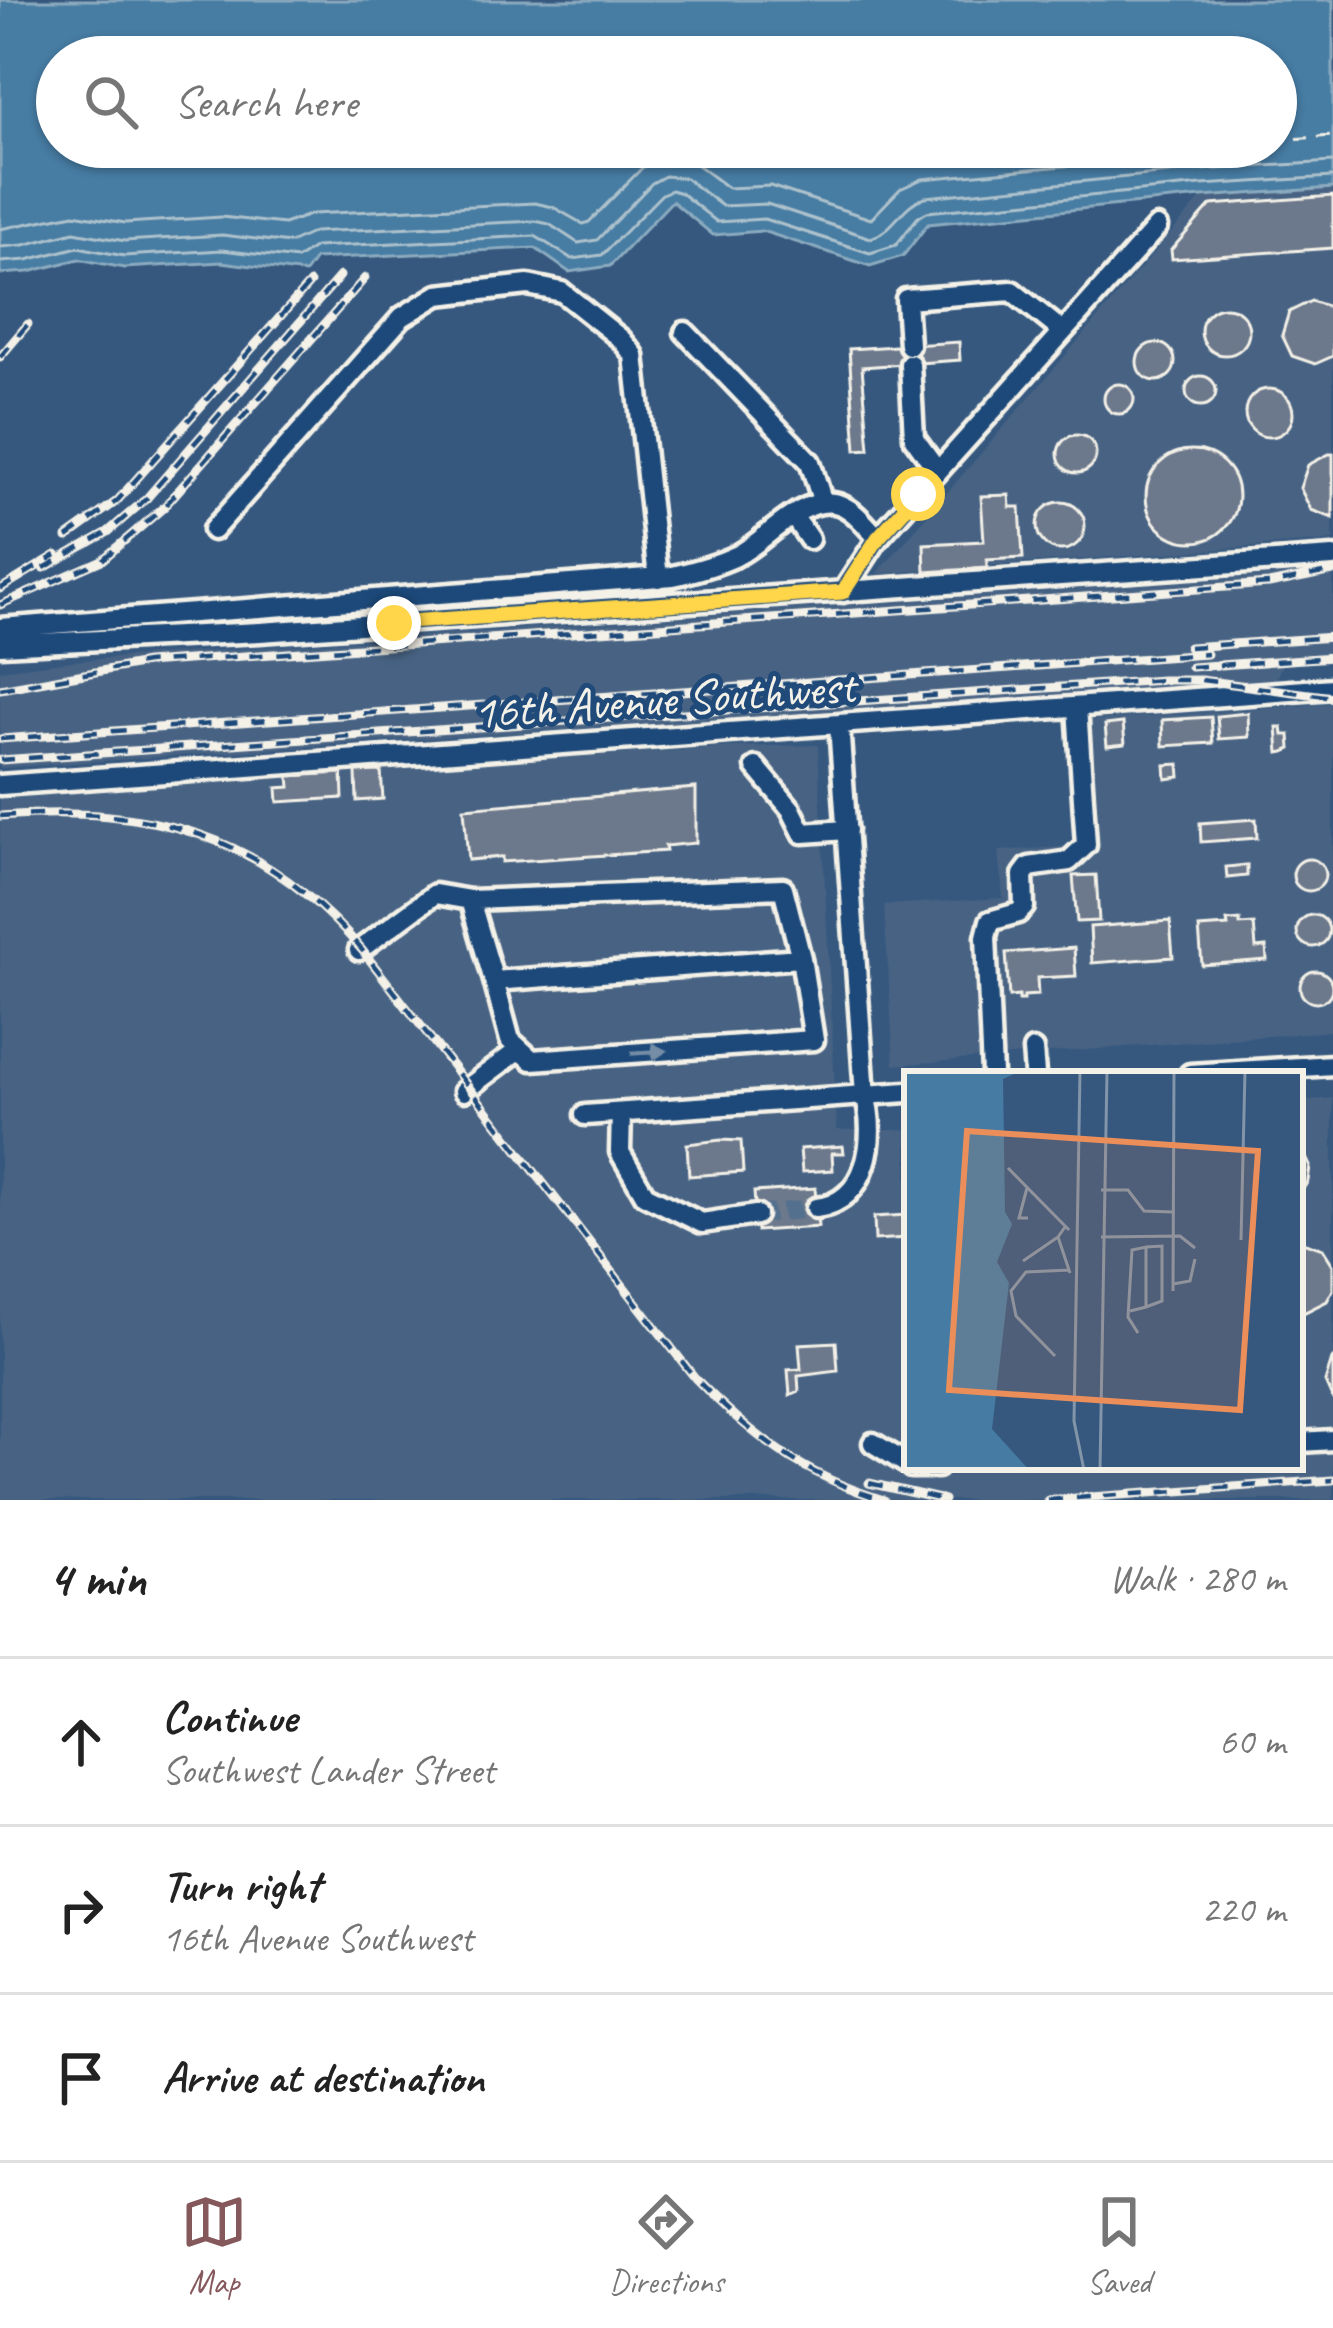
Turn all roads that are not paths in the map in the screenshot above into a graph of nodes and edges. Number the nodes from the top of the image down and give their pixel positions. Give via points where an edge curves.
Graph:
1 (1156, 227) dead end
2 (1062, 331) junction
3 (685, 332) dead end
4 (938, 471) junction
5 (824, 503) junction
6 (794, 518) junction
7 (213, 530) dead end
8 (878, 538) junction
9 (809, 539) dead end
10 (1333, 557) edge
11 (658, 578) junction
12 (843, 592) junction
13 (0, 628) edge
14 (7, 644) edge
15 (1333, 688) edge
16 (1077, 706) junction
17 (839, 724) junction
18 (756, 767) dead end
19 (0, 785) edge
20 (847, 830) junction
21 (470, 901) junction
22 (359, 950) dead end
23 (800, 958) junction
24 (494, 981) junction
25 (521, 1050) junction
26 (1033, 1050) dead end
27 (1333, 1065) edge
28 (992, 1071) edge
29 (1035, 1071) edge
30 (1238, 1071) edge
31 (464, 1091) dead end
32 (904, 1092) edge
33 (865, 1095) junction
34 (621, 1113) junction
35 (585, 1115) dead end
36 (816, 1208) tunnel mouth
37 (756, 1215) tunnel mouth
38 (1333, 1440) edge
39 (1303, 1442) edge
40 (873, 1443) dead end
41 (904, 1463) edge

1 - 2 street
2 - 4 street
2 - 4 street via 1012,291 905,299 914,438
3 - 5 street via 810,462
4 - 8 street
5 - 6 street
5 - 8 street via 849,509
6 - 9 street
6 - 11 street via 710,567
7 - 11 street via 402,317 438,296 528,285 562,292 634,355
8 - 12 street
10 - 12 street, 16th Avenue Southwest
11 - 13 street
12 - 14 street, 16th Avenue Southwest
15 - 16 street, 16th Avenue Southwest
16 - 17 street, 16th Avenue Southwest
16 - 28 street via 1086,845 1069,861 1029,867 1024,907 990,921
17 - 19 street, 16th Avenue Southwest
17 - 20 street
18 - 20 street via 802,833
20 - 33 street
21 - 22 street via 435,894
21 - 23 street via 783,888
21 - 24 street
23 - 24 street
25 -> 23 street via 814,1040
24 - 25 street
25 - 31 street
26 - 29 street
27 - 30 street
32 - 33 street
33 - 34 street
33 - 36 street via 872,1127 857,1185
34 - 35 street
34 - 37 street via 620,1152 645,1195 701,1222
38 - 39 street
40 - 41 street

